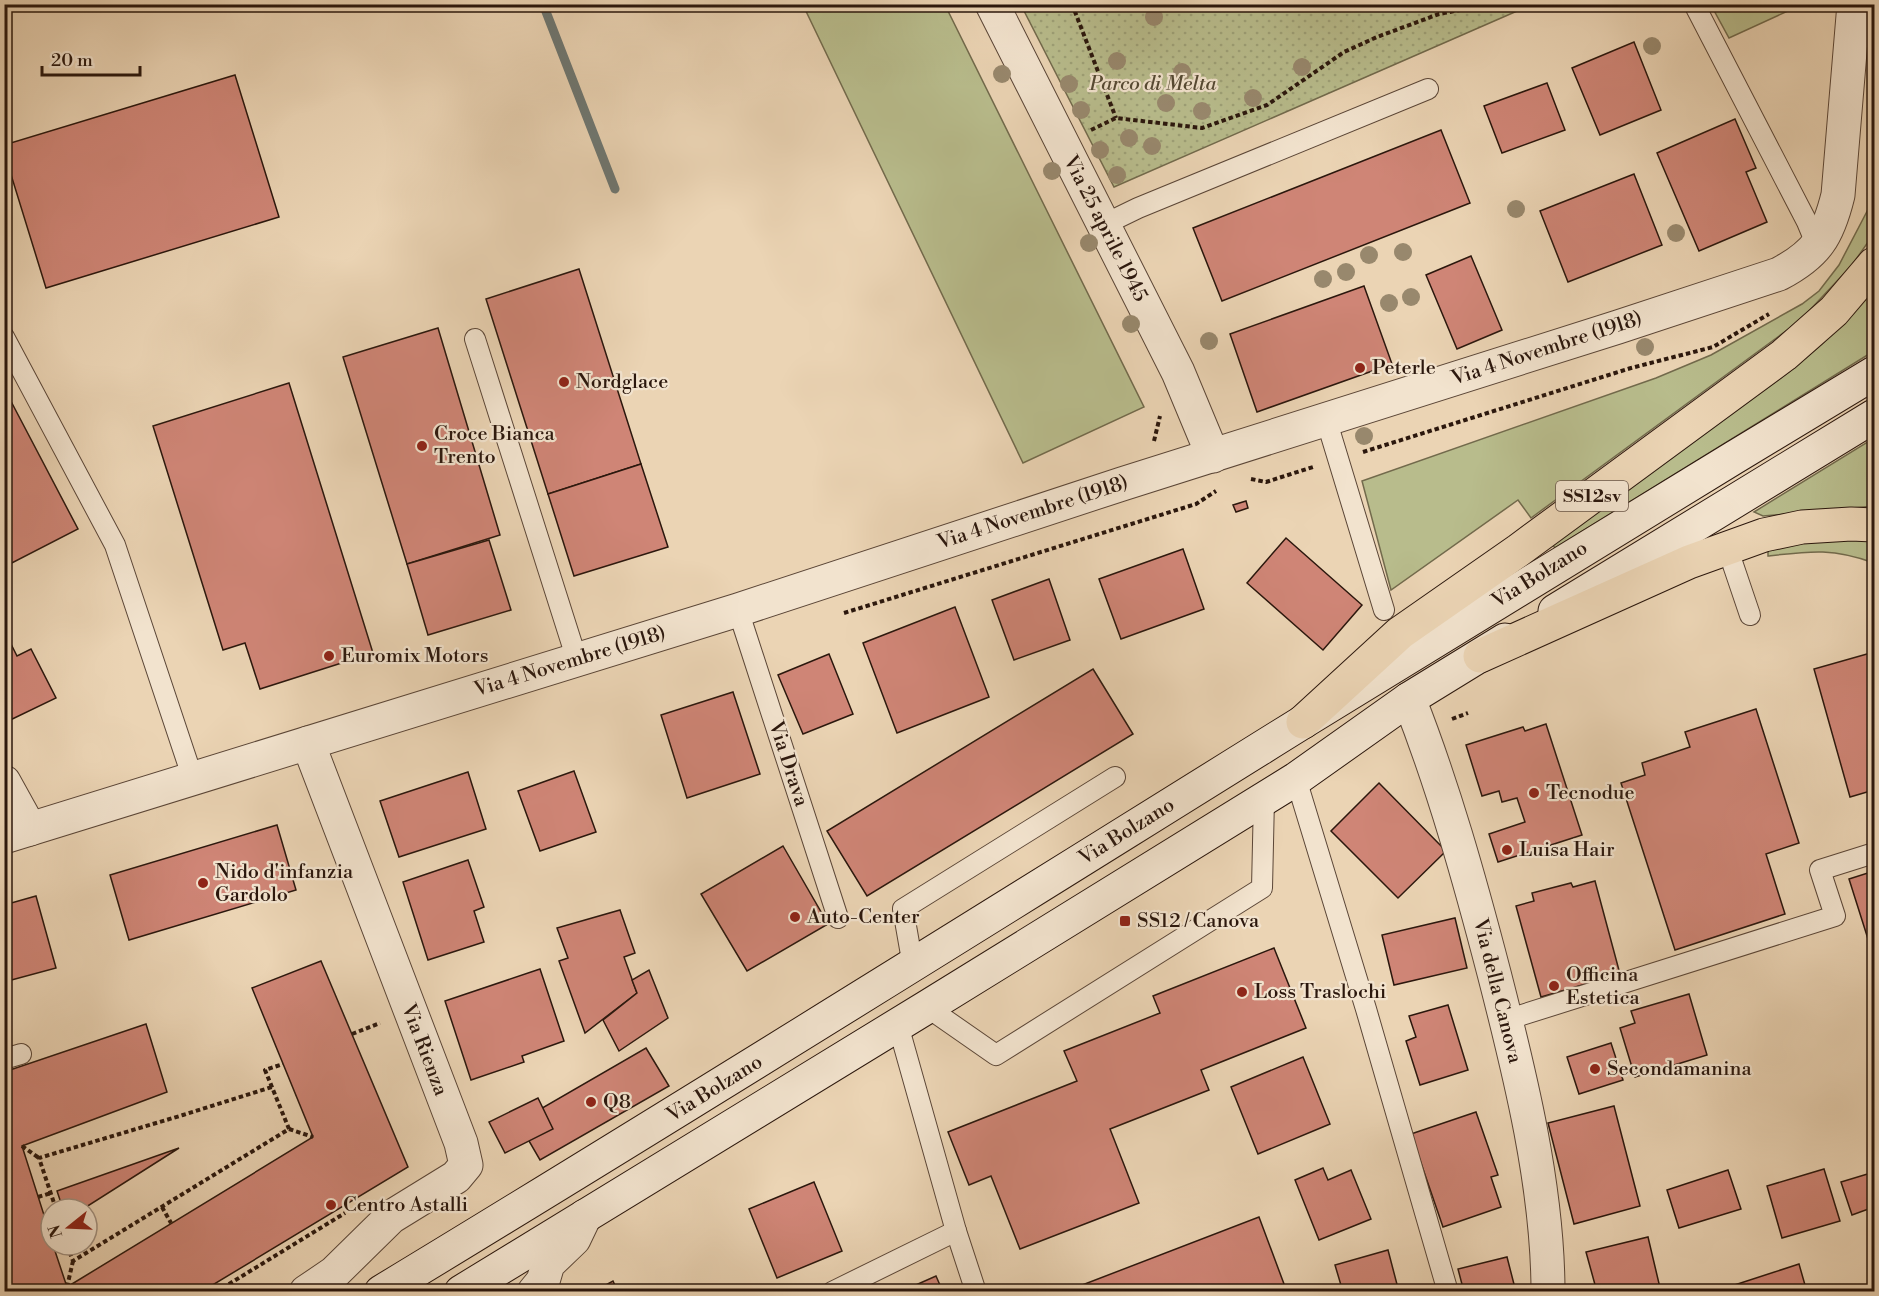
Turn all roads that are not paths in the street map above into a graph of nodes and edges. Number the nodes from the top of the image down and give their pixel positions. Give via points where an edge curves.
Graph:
1 (992, 4) edge
2 (1694, 4) edge
3 (1854, 4) edge
4 (1428, 89) dead end
5 (1103, 225) junction
6 (1817, 246) junction
7 (1875, 264) edge
8 (4, 337) edge
9 (475, 339) dead end
10 (1875, 373) edge
11 (1875, 416) edge
12 (1326, 419) junction
13 (1213, 456) junction
14 (1875, 525) edge
15 (1727, 547) junction
16 (738, 610) junction
17 (1384, 610) dead end
18 (1750, 615) dead end
19 (1480, 656) junction
20 (577, 660) junction
21 (1409, 699) junction
22 (1303, 722) junction
23 (308, 743) junction
24 (1115, 777) dead end
25 (193, 779) junction
26 (1296, 779) junction
27 (4, 782) edge
28 (1263, 798) junction
29 (17, 833) edge
30 (1875, 853) edge
31 (838, 918) dead end
32 (913, 966) junction
33 (927, 1007) junction
34 (1506, 1020) junction
35 (898, 1025) junction
36 (585, 1216) junction
37 (956, 1231) junction
38 (536, 1291) edge
39 (306, 1292) edge
40 (381, 1292) edge
41 (461, 1292) edge
42 (832, 1292) edge
43 (976, 1292) edge
44 (1448, 1292) edge
45 (1548, 1292) edge

1 - 5 street, Via 25 aprile 1945
2 - 6 lane
3 - 6 street, Via 4 Novembre (1918) via 1838,195 1832,222
4 - 5 lane
5 - 13 street, Via 25 aprile 1945 via 1178,372
6 - 12 street, Via 4 Novembre (1918) via 1779,274
7 - 22 highway, SS12sv via 1834,310 1784,355 1400,633
8 - 25 lane via 115,545
9 - 20 lane
10 - 22 street, Via Bolzano
11 - 19 street, Via Bolzano
12 - 13 street, Via 4 Novembre (1918)
12 - 17 lane
13 - 16 street, Via 4 Novembre (1918)
14 - 15 highway via 1802,527
15 - 18 lane
15 - 19 highway
16 - 20 street, Via 4 Novembre (1918)
16 - 31 lane, Via Drava
19 - 21 street, Via Bolzano
20 - 23 street, Via 4 Novembre (1918)
21 - 26 street, Via Bolzano
21 - 34 street, Via della Canova via 1472,891
22 - 32 street, Via Bolzano
23 - 25 street, Via 4 Novembre (1918)
23 - 39 street, Via Rienza via 466,1165 456,1177 391,1217 334,1273
24 - 32 lane via 903,909
25 - 29 street, Via 4 Novembre (1918)
26 - 28 street, Via Bolzano
26 - 44 lane
27 - 29 street
28 - 33 street, Via Bolzano
28 - 33 lane via 1262,888 1006,1049 996,1055
30 - 34 lane via 1820,870 1835,916
32 - 40 street, Via Bolzano
33 - 35 street, Via Bolzano
34 - 45 street, Via della Canova via 1537,1175
35 - 36 street, Via Bolzano
35 - 37 lane
36 - 38 street, Via Bolzano via 574,1239 548,1264
36 - 41 street, Via Bolzano
37 - 42 lane
37 - 43 lane

